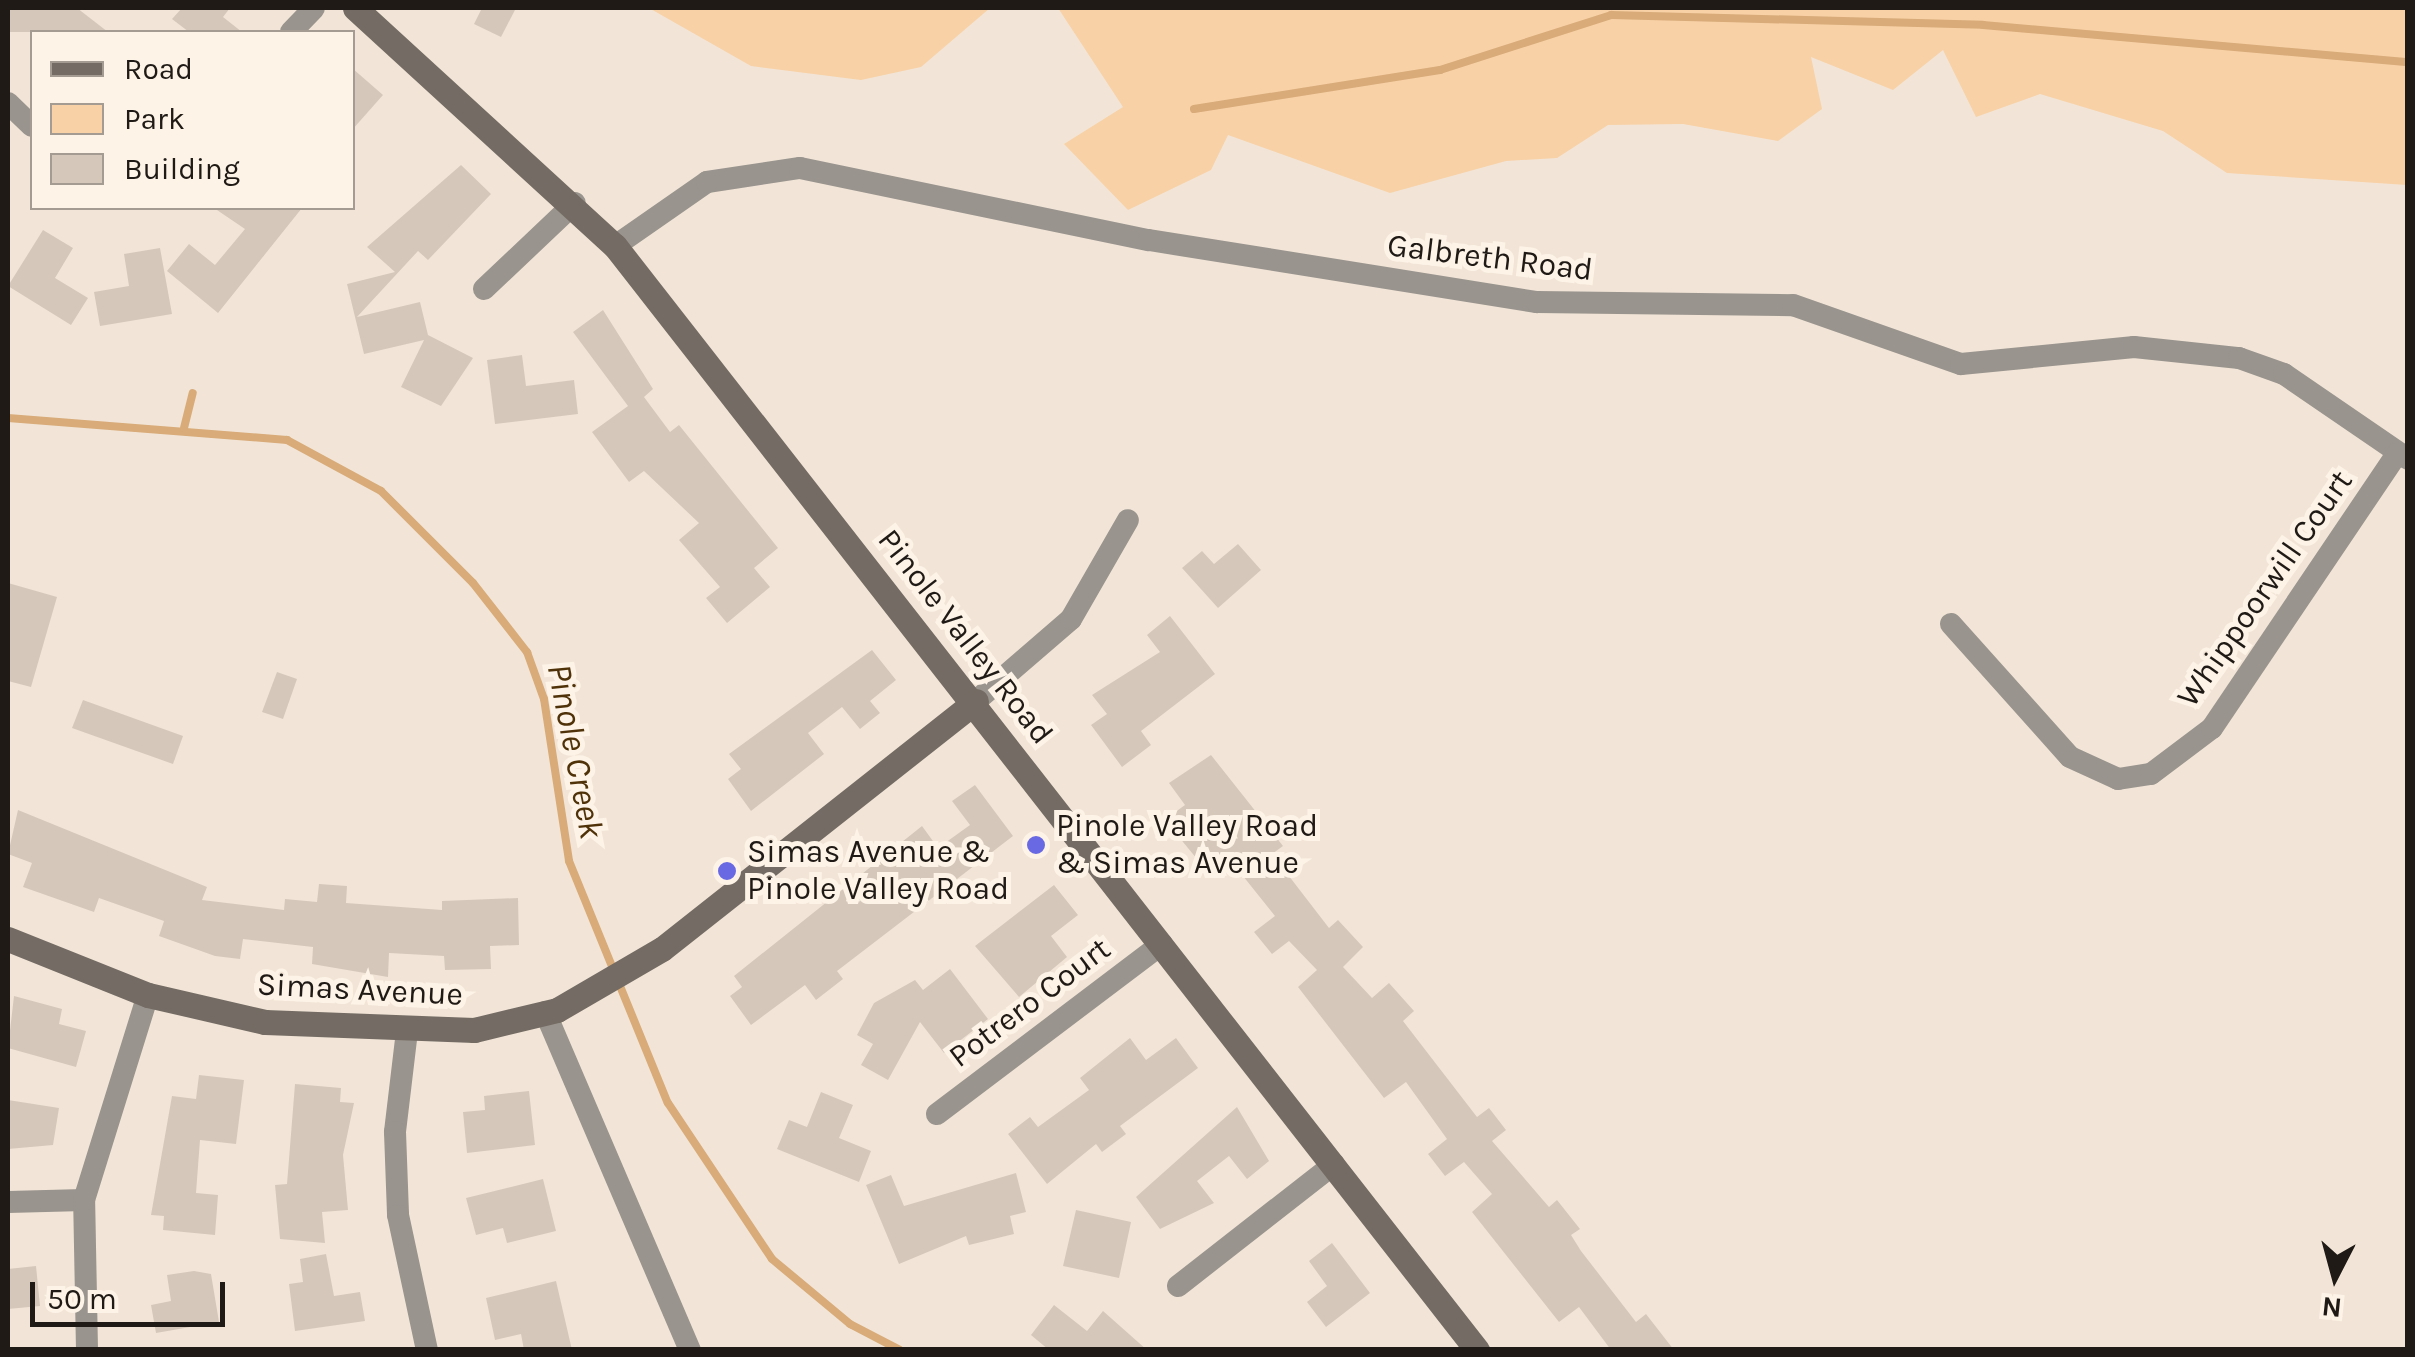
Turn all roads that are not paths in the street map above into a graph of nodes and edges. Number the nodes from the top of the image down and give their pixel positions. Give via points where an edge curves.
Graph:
1 (314, 8) edge
2 (355, 8) edge
3 (293, 30) edge
4 (8, 103) edge
5 (30, 124) edge
6 (575, 203) junction
7 (614, 246) junction
8 (484, 289) dead end
9 (2402, 456) edge
10 (1128, 520) dead end
11 (1951, 624) dead end
12 (976, 701) junction
13 (8, 939) edge
14 (1162, 944) junction
15 (148, 995) junction
16 (551, 1011) junction
17 (407, 1031) junction
18 (937, 1114) dead end
19 (1334, 1164) junction
20 (84, 1200) junction
21 (8, 1202) edge
22 (1178, 1286) dead end
23 (87, 1350) edge
24 (427, 1350) edge
25 (690, 1350) edge
26 (1477, 1350) edge

1 - 3 street
2 - 6 main road, Pinole Valley Road
4 - 5 street
6 - 7 main road, Pinole Valley Road
6 - 8 street
7 - 9 street, Galbreth Road via 707,182 800,168 1148,240 1537,302 1793,305 1961,364 2134,347 2238,358 2284,374
7 - 12 main road, Pinole Valley Road
9 - 11 street, Whippoorwill Court via 2212,728 2151,774 2118,780 2070,757
10 - 12 street, Simas Avenue via 1070,620
12 - 14 main road, Pinole Valley Road
12 - 16 main road, Simas Avenue via 662,949
13 - 15 main road, Simas Avenue
14 - 18 street, Potrero Court
14 - 19 main road, Pinole Valley Road
15 - 17 main road, Simas Avenue via 265,1022
15 - 20 street
16 - 17 main road, Simas Avenue via 474,1030
16 - 25 street
17 - 24 street via 395,1132 398,1215
19 - 22 street
19 - 26 main road, Pinole Valley Road
20 - 21 street
20 - 23 street

